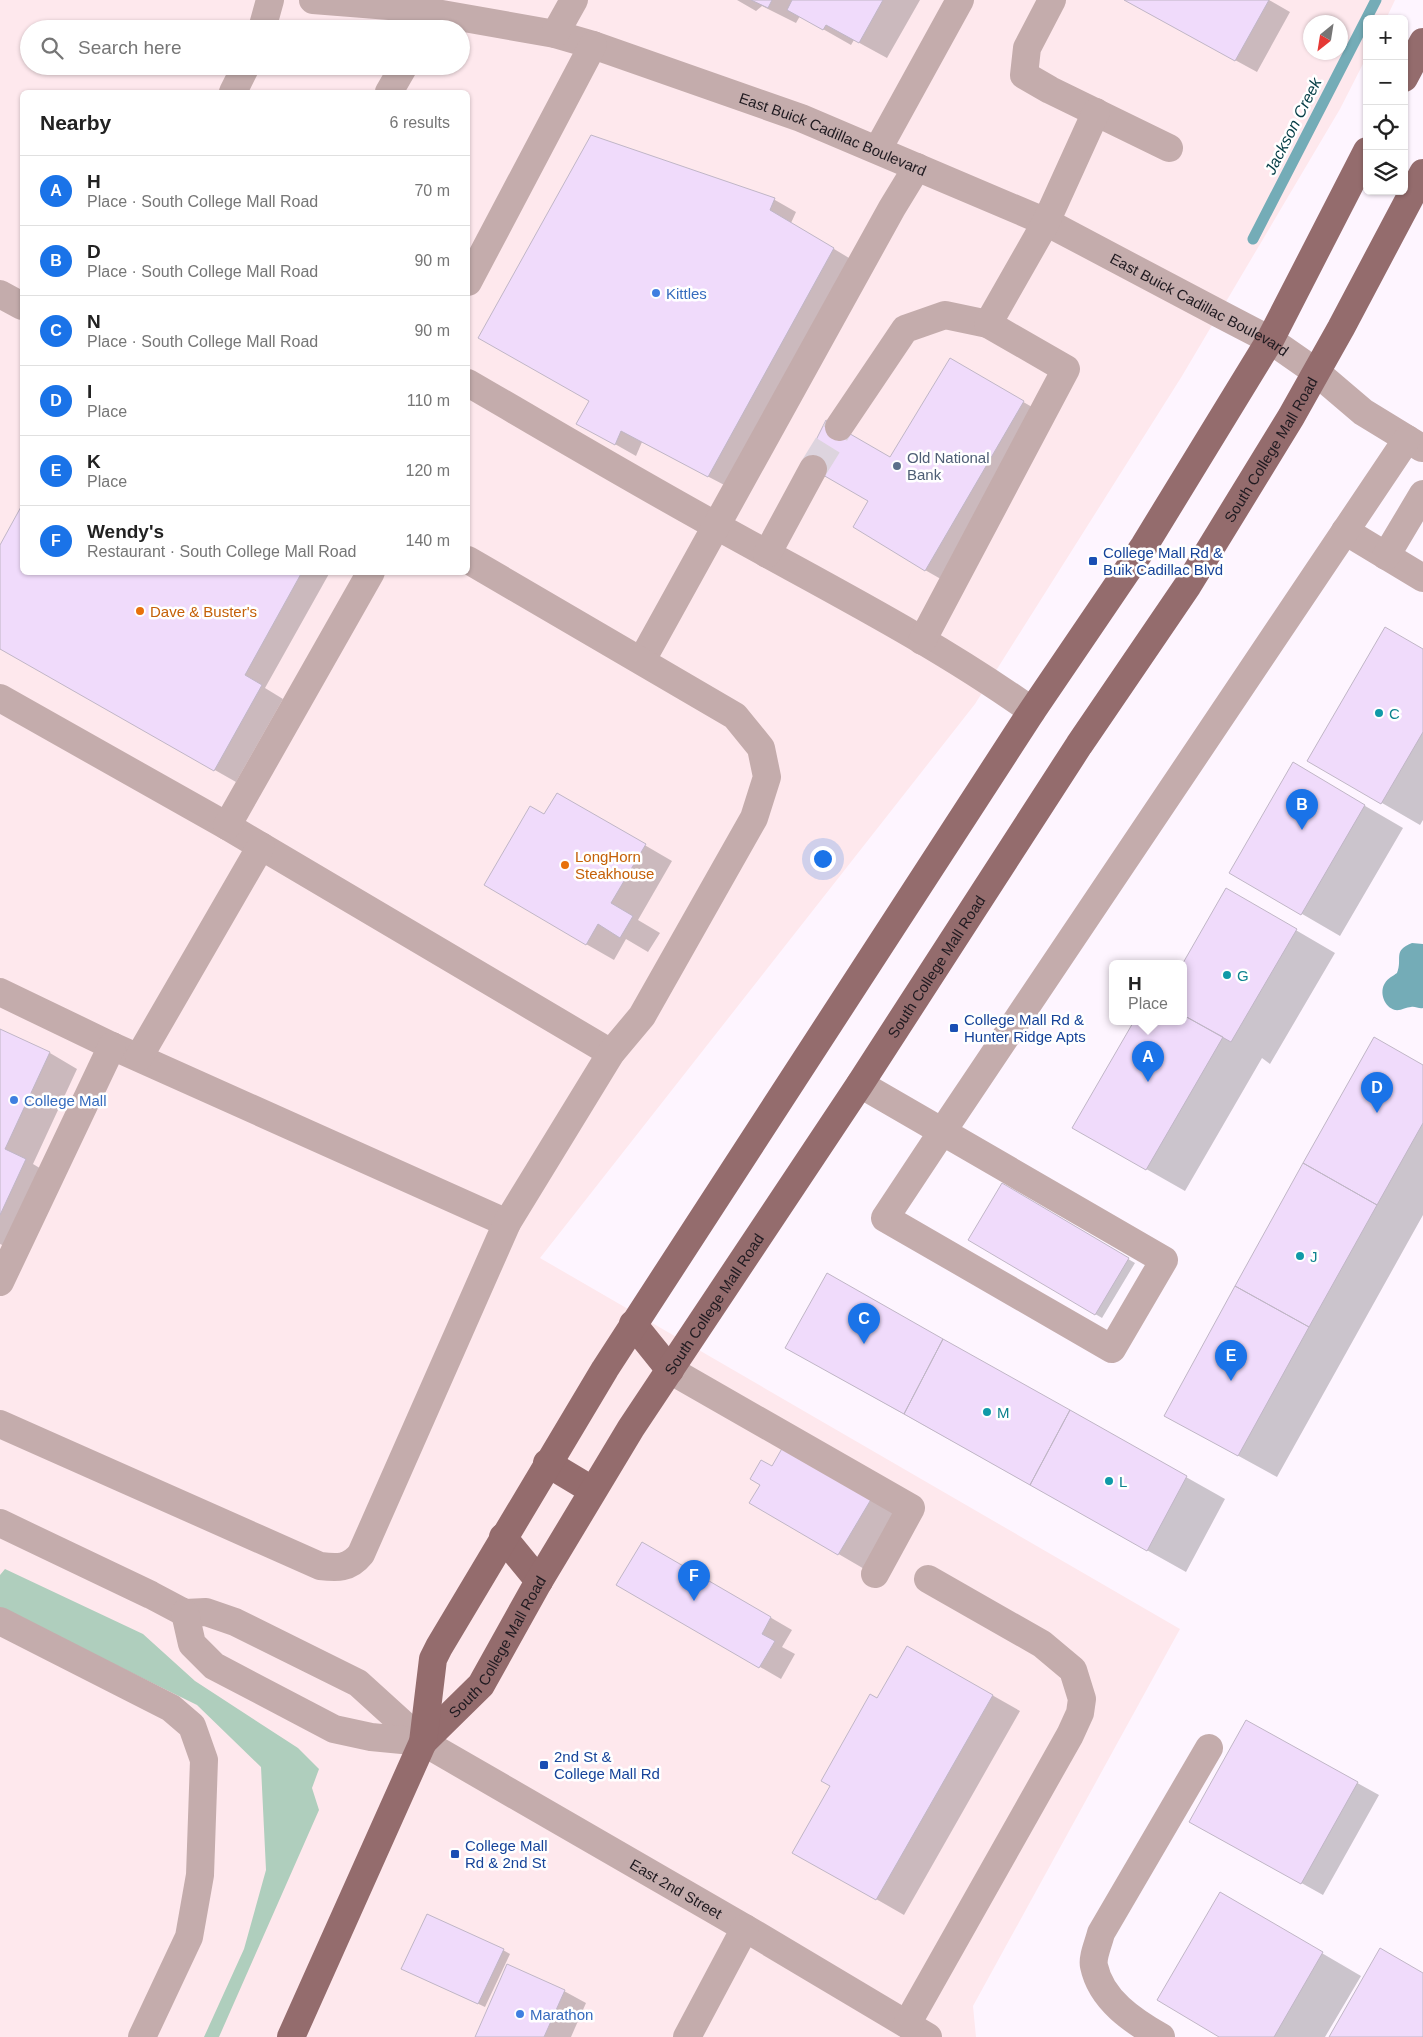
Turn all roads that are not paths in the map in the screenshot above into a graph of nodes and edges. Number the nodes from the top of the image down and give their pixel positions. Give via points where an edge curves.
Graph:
1 (270, 0) edge
2 (313, 0) edge
3 (574, 0) edge
4 (960, 0) edge
5 (1052, 0) edge
6 (351, 2) edge
7 (264, 20) edge
8 (424, 20) edge
9 (470, 25) edge
10 (555, 34) junction
11 (1423, 42) edge
12 (593, 45) junction
13 (1408, 70) edge
14 (242, 75) edge
15 (399, 75) edge
16 (234, 90) edge
17 (390, 90) edge
18 (1096, 112) junction
19 (1169, 148) dead end
20 (878, 149) junction
21 (1363, 159) edge
22 (917, 167) junction
23 (1423, 173) edge
24 (1046, 222) junction
25 (470, 278) edge
26 (0, 294) edge
27 (20, 305) edge
28 (988, 324) junction
29 (1270, 340) junction
30 (1316, 372) junction
31 (470, 384) edge
32 (839, 427) tunnel mouth
33 (1415, 444) edge
34 (813, 469) tunnel mouth
35 (1423, 494) edge
36 (716, 526) junction
37 (1345, 531) junction
38 (767, 554) junction
39 (1386, 556) junction
40 (470, 561) edge
41 (369, 575) edge
42 (1423, 578) edge
43 (922, 641) junction
44 (642, 660) junction
45 (0, 698) edge
46 (1032, 712) junction
47 (226, 826) junction
48 (260, 846) junction
49 (0, 992) edge
50 (112, 1046) junction
51 (612, 1053) junction
52 (138, 1056) junction
53 (860, 1084) junction
54 (942, 1132) junction
55 (507, 1222) junction
56 (0, 1282) edge
57 (633, 1324) junction
58 (670, 1370) junction
59 (0, 1424) edge
60 (547, 1463) junction
61 (592, 1490) junction
62 (0, 1523) edge
63 (503, 1538) junction
64 (875, 1574) dead end
65 (928, 1579) dead end
66 (539, 1581) junction
67 (185, 1613) junction
68 (0, 1622) edge
69 (423, 1742) junction
70 (1208, 1748) dead end
71 (745, 1928) junction
72 (918, 2030) edge
73 (142, 2037) edge
74 (291, 2037) edge
75 (687, 2037) edge
76 (1161, 2037) edge

1 - 7 street
2 - 6 street, East Buick Cadillac Boulevard
3 - 10 street
4 - 20 street
5 - 18 street via 1027,48 1024,75
6 - 8 street, East Buick Cadillac Boulevard via 402,7
9 - 10 street, East Buick Cadillac Boulevard
10 - 12 street, East Buick Cadillac Boulevard
11 - 13 main road
12 - 20 street, East Buick Cadillac Boulevard via 801,118
12 - 25 street
14 - 16 street
15 - 17 street
18 - 19 street
18 - 24 street
20 - 22 street, East Buick Cadillac Boulevard
21 - 29 main road, South College Mall Road
22 - 24 street, East Buick Cadillac Boulevard
22 - 36 street
23 - 30 main road, South College Mall Road
24 - 28 street
24 - 29 street, East Buick Cadillac Boulevard
26 - 27 street
28 - 32 street via 945,315 905,329
28 - 43 street via 1066,369
29 - 30 street, East Buick Cadillac Boulevard
29 - 46 main road, South College Mall Road via 1144,546
30 - 33 street, East Buick Cadillac Boulevard via 1362,412
30 - 53 main road, South College Mall Road via 1188,586 1079,745
31 - 36 street
33 - 37 street
34 - 38 street
35 - 39 street
36 - 38 street
36 - 44 street
37 - 39 street
37 - 54 street
38 - 43 street
39 - 42 street
40 - 44 street
41 - 47 street
43 - 46 street
44 - 51 street via 735,716 761,748 766,777 754,818 642,1016
45 - 47 street
46 - 57 main road, South College Mall Road
47 - 48 street
48 - 51 street
48 - 52 street
49 - 50 street
50 - 52 street
50 - 56 street
51 - 55 street
52 - 55 street
53 - 54 street
53 - 58 main road, South College Mall Road
54 - 54 street via 1164,1260 1112,1349 885,1218
55 - 59 street via 361,1554 346,1567 320,1566
57 - 58 main road
57 - 60 main road, South College Mall Road
58 - 61 main road, South College Mall Road
58 - 64 street via 911,1508
60 - 61 main road
60 - 63 main road, South College Mall Road
61 - 66 main road, South College Mall Road
62 - 67 street
63 - 66 main road
63 - 69 main road, South College Mall Road via 433,1659
65 - 72 street via 1042,1644 1073,1670 1082,1699 1080,1713 1070,1735
66 - 69 main road, South College Mall Road via 481,1685
67 - 69 street via 206,1612 235,1622 358,1683
67 - 69 street via 192,1644 214,1666 334,1730
68 - 73 street via 171,1708 192,1726 204,1760 200,1874 189,1937
69 - 71 street, East 2nd Street
69 - 74 main road, South College Mall Road
70 - 76 street via 1101,1933 1093,1965 1108,1997 1139,2024
71 - 72 street, East 2nd Street
71 - 75 street

